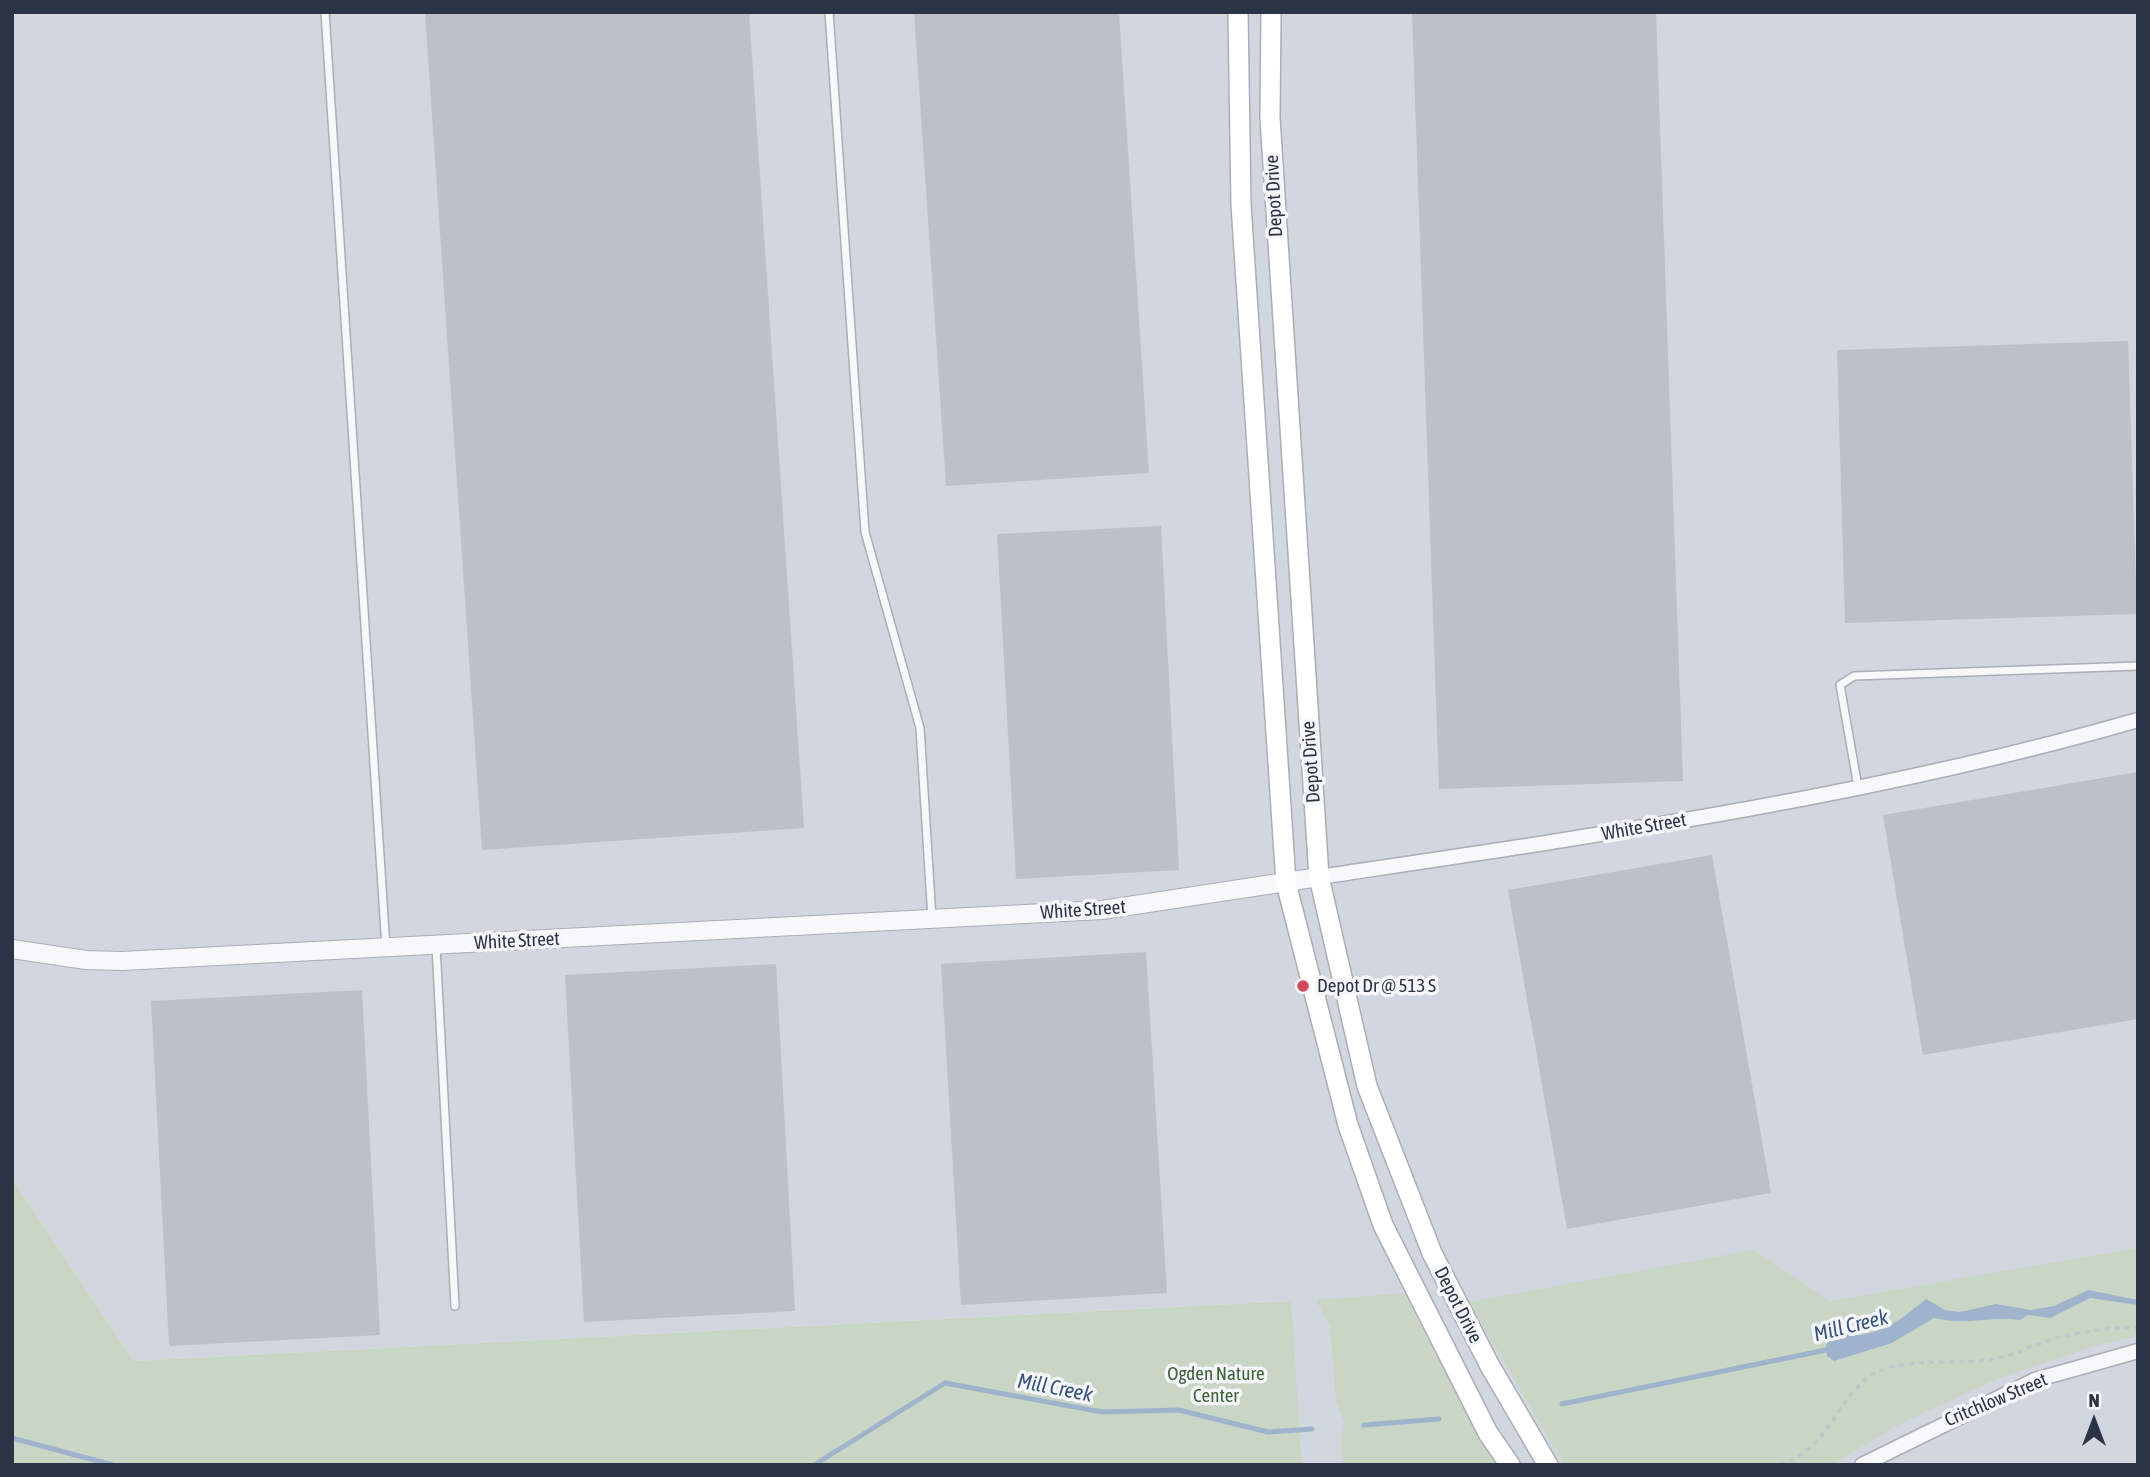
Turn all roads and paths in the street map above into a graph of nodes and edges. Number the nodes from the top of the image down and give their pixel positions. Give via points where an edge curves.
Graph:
1 (325, 12) edge
2 (829, 12) edge
3 (1238, 12) edge
4 (1270, 12) edge
5 (2138, 666) edge
6 (2138, 720) edge
7 (1858, 787) junction
8 (1319, 877) junction
9 (1286, 883) junction
10 (932, 919) junction
11 (436, 945) junction
12 (386, 948) junction
13 (12, 949) edge
14 (455, 1306) dead end
15 (2138, 1327) edge
16 (2138, 1351) edge
17 (1510, 1465) edge
18 (1548, 1465) edge
19 (1780, 1465) edge
20 (1862, 1465) edge

1 - 12 lane
2 - 10 lane via 865,532 920,728
3 - 9 main road, Depot Drive via 1241,205
4 - 8 main road, Depot Drive via 1270,118
5 - 7 lane via 1854,676 1840,685
6 - 7 street, White Street via 2057,743
7 - 8 street, White Street via 1571,840
8 - 9 street, White Street
8 - 18 main road, Depot Drive via 1367,1086 1432,1253
9 - 10 street, White Street via 1102,910
9 - 17 main road, Depot Drive via 1348,1125 1383,1225 1488,1433
10 - 11 street, White Street
11 - 12 street, White Street
11 - 14 lane
12 - 13 street, White Street via 122,961
15 - 19 path via 2063,1336 1997,1359 1893,1364 1869,1377 1846,1400 1818,1443
16 - 20 street, Critchlow Street via 2035,1380

